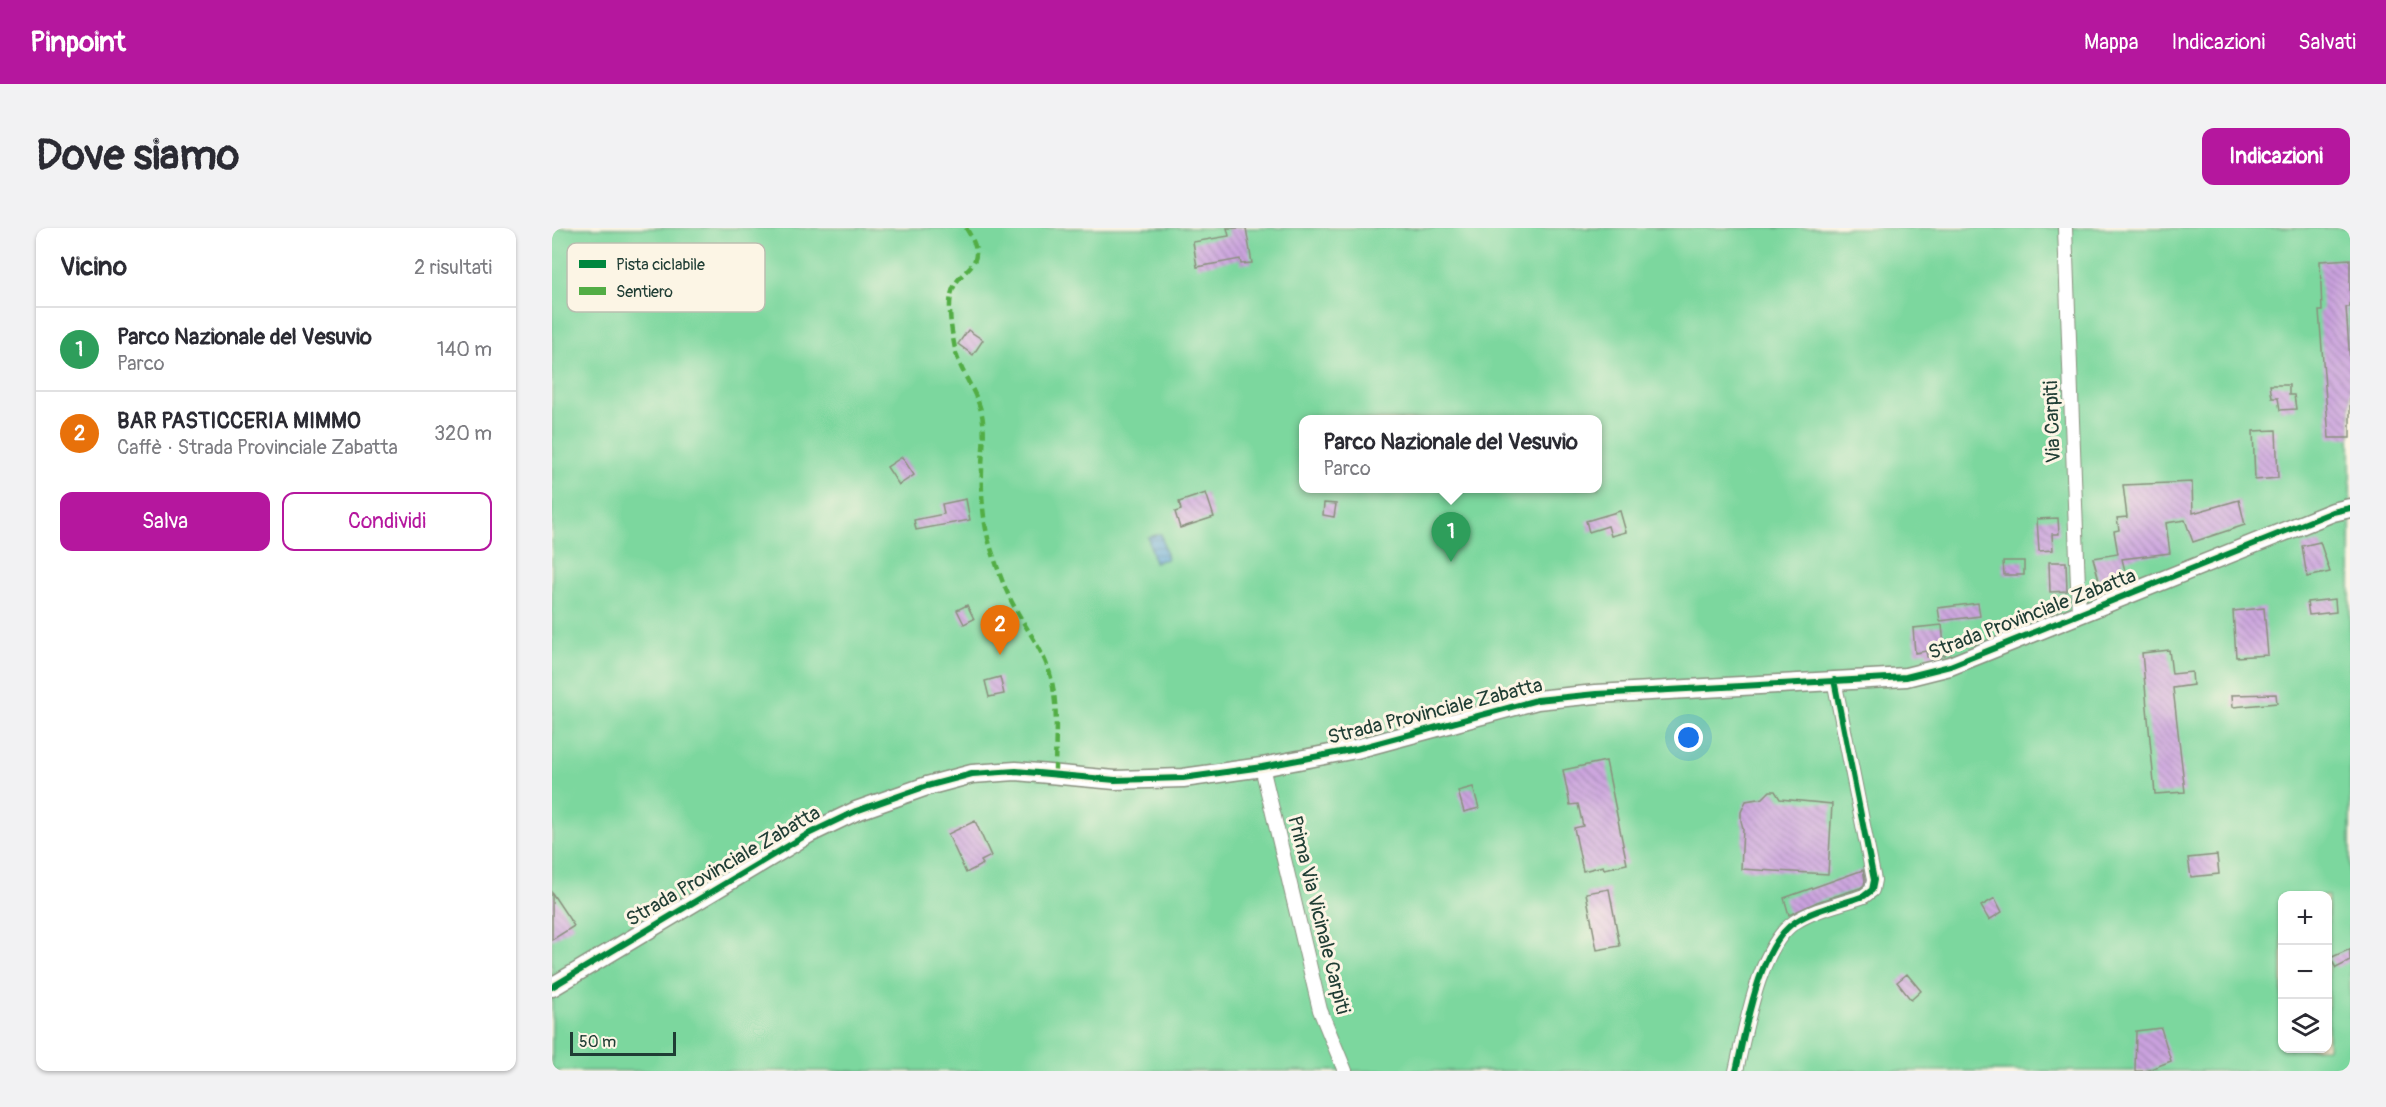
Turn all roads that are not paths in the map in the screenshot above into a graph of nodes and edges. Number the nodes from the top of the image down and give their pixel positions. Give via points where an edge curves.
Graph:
1 (2065, 228) edge
2 (2350, 508) edge
3 (2079, 614) junction
4 (1834, 680) junction
5 (1262, 767) junction
6 (552, 987) edge
7 (1346, 1071) edge
8 (1736, 1071) edge

1 - 3 street, Via Carpiti
2 - 3 street, Strada Provinciale Zabatta
3 - 4 street, Strada Provinciale Zabatta via 1950,666 1906,677
4 - 5 street, Strada Provinciale Zabatta via 1537,700 1356,749
4 - 8 street via 1874,880 1872,890 1805,916 1779,939 1753,996
5 - 6 street, Strada Provinciale Zabatta via 1149,781 992,772 927,786 856,811 808,834
5 - 7 street, Prima Via Vicinale Carpiti via 1320,1010

